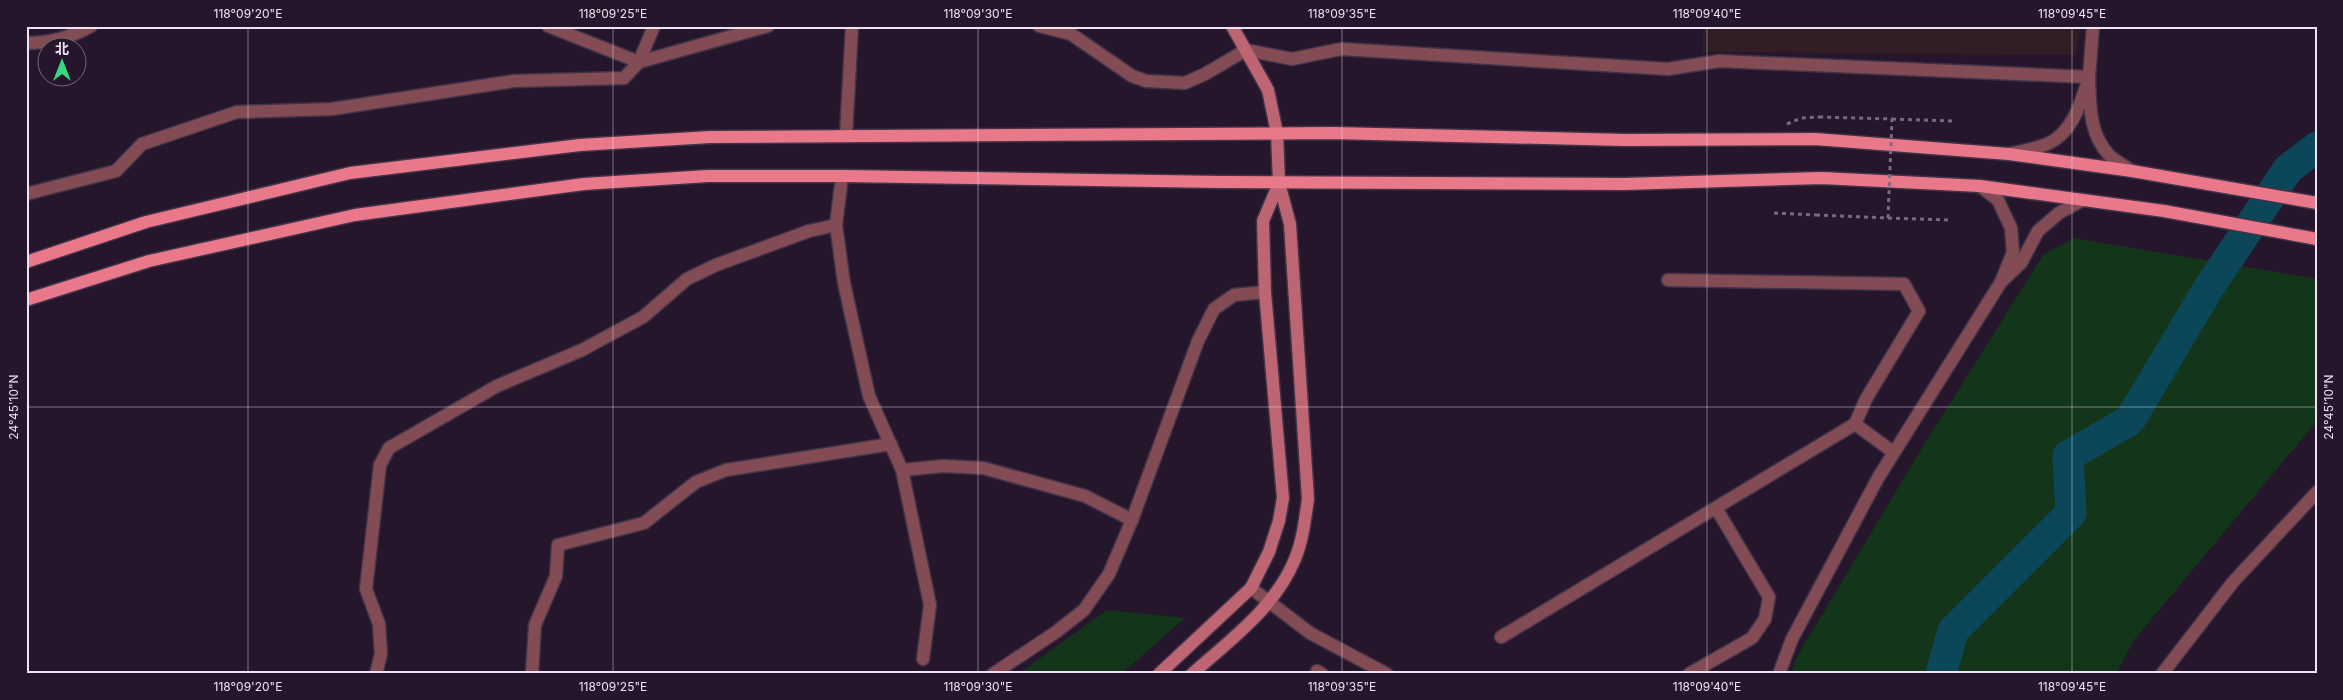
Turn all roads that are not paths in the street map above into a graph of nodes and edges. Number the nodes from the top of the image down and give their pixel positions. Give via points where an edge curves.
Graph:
1 (91, 26) edge
2 (548, 26) edge
3 (654, 26) edge
4 (768, 26) edge
5 (852, 26) edge
6 (1039, 26) edge
7 (1232, 26) edge
8 (2093, 26) edge
9 (26, 43) edge
10 (1246, 50) junction
11 (639, 62) junction
12 (2089, 77) junction
13 (1277, 133) junction
14 (846, 135) junction
15 (2009, 154) junction
16 (2132, 171) junction
17 (842, 176) junction
18 (1279, 183) junction
19 (1980, 186) junction
20 (26, 194) edge
21 (2083, 200) junction
22 (2317, 203) edge
23 (836, 225) junction
24 (2317, 239) edge
25 (26, 262) edge
26 (1668, 280) dead end
27 (2002, 282) junction
28 (1265, 292) junction
29 (26, 300) edge
30 (1855, 424) junction
31 (890, 444) junction
32 (1893, 452) junction
33 (902, 470) junction
34 (2317, 492) edge
35 (1716, 508) junction
36 (1132, 520) junction
37 (1251, 588) junction
38 (1270, 602) junction
39 (1501, 637) dead end
40 (922, 659) dead end
41 (376, 674) edge
42 (532, 674) edge
43 (993, 674) edge
44 (1159, 674) edge
45 (1192, 674) edge
46 (1387, 674) edge
47 (1689, 674) edge
48 (1779, 674) edge
49 (2162, 674) edge

1 - 9 street via 78,34 46,43
2 - 11 street
3 - 11 street
4 - 11 street
5 - 14 street
6 - 10 street via 1071,34 1132,76 1146,81 1185,83
7 - 10 main road
8 - 12 street
10 - 12 street via 1292,59 1341,49 1668,69 1719,61
10 - 13 main road via 1268,90
11 - 20 street via 624,78 514,82 332,109 236,112 142,144 116,171
12 - 15 street via 2079,109 2068,128 2048,144
12 - 16 street via 2094,132 2110,156
13 - 14 main road
13 - 15 main road via 1625,140 1815,139
13 - 18 main road
14 - 25 main road via 710,137 580,145 350,173 146,222
15 - 16 main road
16 - 22 main road
17 - 18 main road
17 - 23 street
17 - 29 main road via 708,176 584,184 355,216 148,261
18 - 19 main road via 1625,184 1822,178
18 - 28 main road via 1263,221
18 - 38 main road via 1290,224 1308,499 1295,560
19 - 21 main road
19 - 27 street via 1998,200 2012,228 2013,252
21 - 24 main road
21 - 27 street via 2059,213 2038,231 2021,263
23 - 31 street via 844,282 869,396
23 - 41 street via 800,234 687,279 643,317 582,350 497,386 389,448 380,465 366,588 379,624 381,654
26 - 30 street via 1904,284 1919,311 1866,399
27 - 32 street
28 - 36 street via 1234,296 1214,309 1198,342
28 - 37 main road via 1283,498 1280,521 1269,552
30 - 32 street
30 - 35 street
31 - 33 street
31 - 42 street via 726,470 696,482 644,523 558,545 556,576 535,625
32 - 48 street via 1792,639
33 - 36 street via 943,466 983,468 1085,496
33 - 40 street via 930,605
34 - 49 street via 2233,582
35 - 39 street
35 - 47 street via 1769,597 1765,619 1752,638
36 - 43 street via 1109,574 1084,610
37 - 38 street
37 - 44 main road
38 - 45 main road
38 - 46 street via 1310,633

